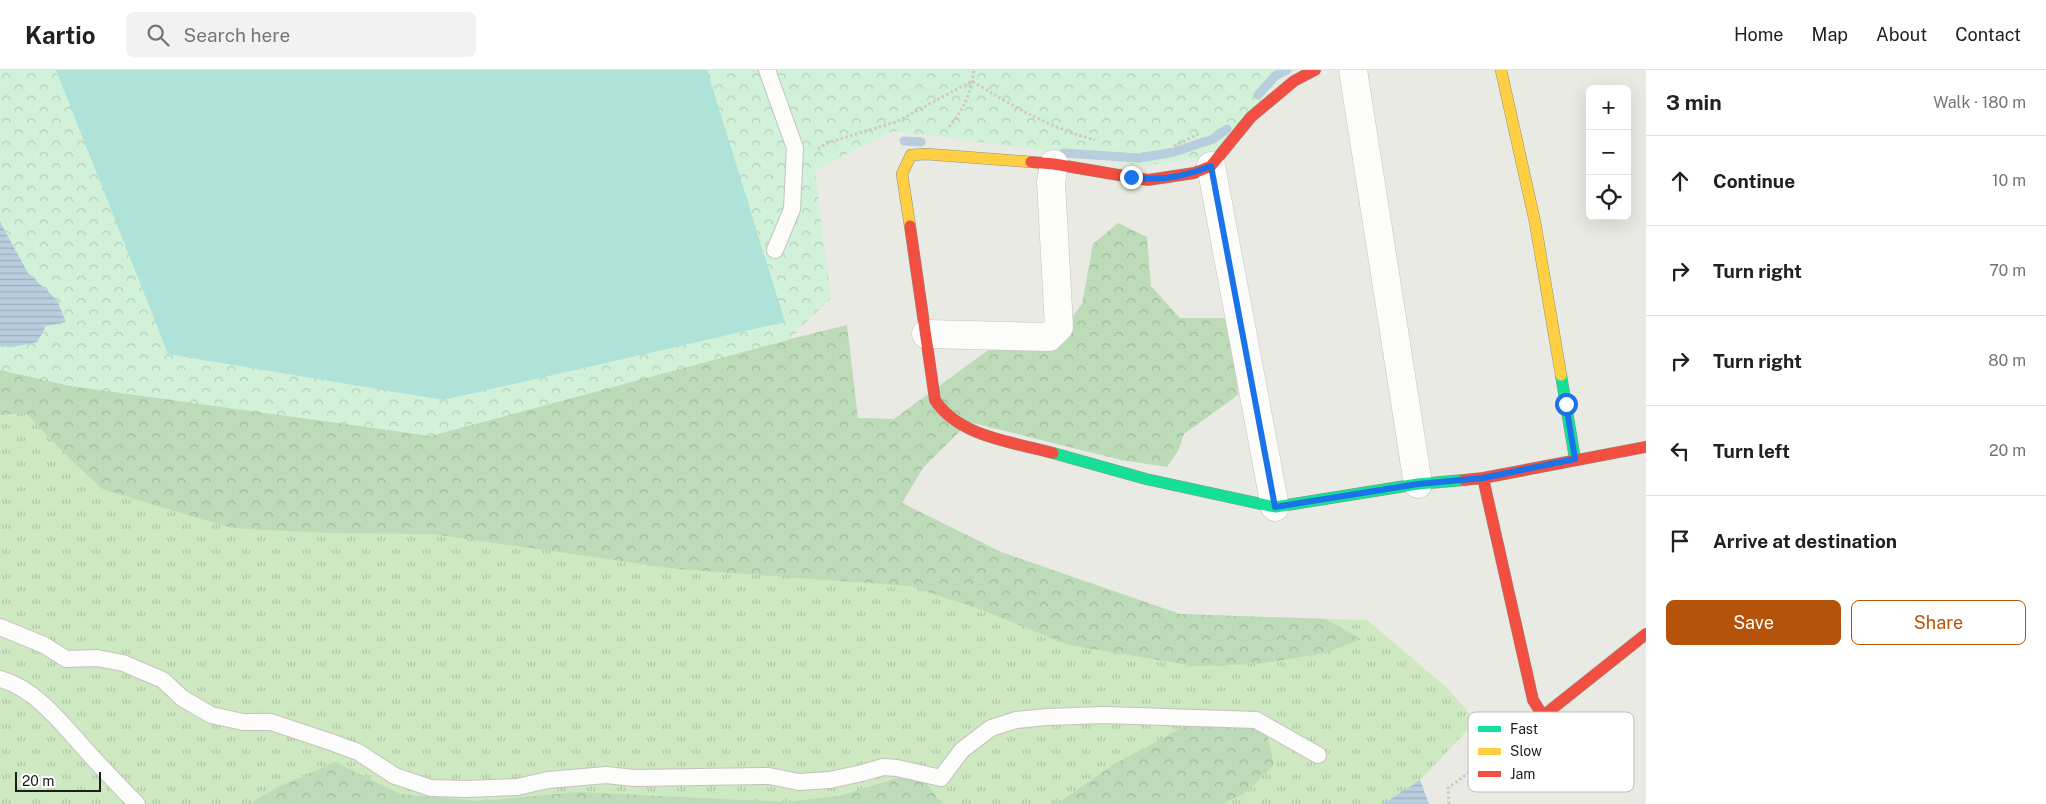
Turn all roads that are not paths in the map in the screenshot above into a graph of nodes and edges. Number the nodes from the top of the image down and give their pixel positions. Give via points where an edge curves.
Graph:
1 (767, 70) edge
2 (1315, 70) edge
3 (1353, 70) edge
4 (1501, 70) edge
5 (1054, 164) junction
6 (1211, 166) junction
7 (775, 250) dead end
8 (926, 334) junction
9 (1646, 447) edge
10 (1575, 459) junction
11 (1483, 478) junction
12 (1418, 484) junction
13 (1275, 507) junction
14 (0, 627) edge
15 (1646, 634) edge
16 (0, 679) edge
17 (1540, 712) edge
18 (1548, 712) edge
19 (1318, 755) dead end
20 (137, 804) edge

1 - 7 lane via 795,148 792,209
2 - 6 street via 1294,81 1251,117
3 - 12 street
4 - 10 street via 1535,222
5 - 6 street via 1148,180 1194,173
5 - 8 street via 1052,182 1059,327 1049,337
5 - 8 street via 911,155 902,174
6 - 13 street
8 - 13 street via 935,400 943,412 975,432 1146,479
9 - 10 street
10 - 11 street
11 - 12 street
11 - 17 street via 1533,700
12 - 13 street
14 - 19 lane via 44,645 66,659 97,658 123,663 163,680 182,698 211,714 243,722 271,722 328,741 358,752 395,776 431,788 517,787 548,780 606,775 644,778 769,776 800,782 830,780 882,767 941,778 962,750 992,728 1016,720 1104,715 1256,720
15 - 18 street
16 - 20 lane via 27,692 52,714

